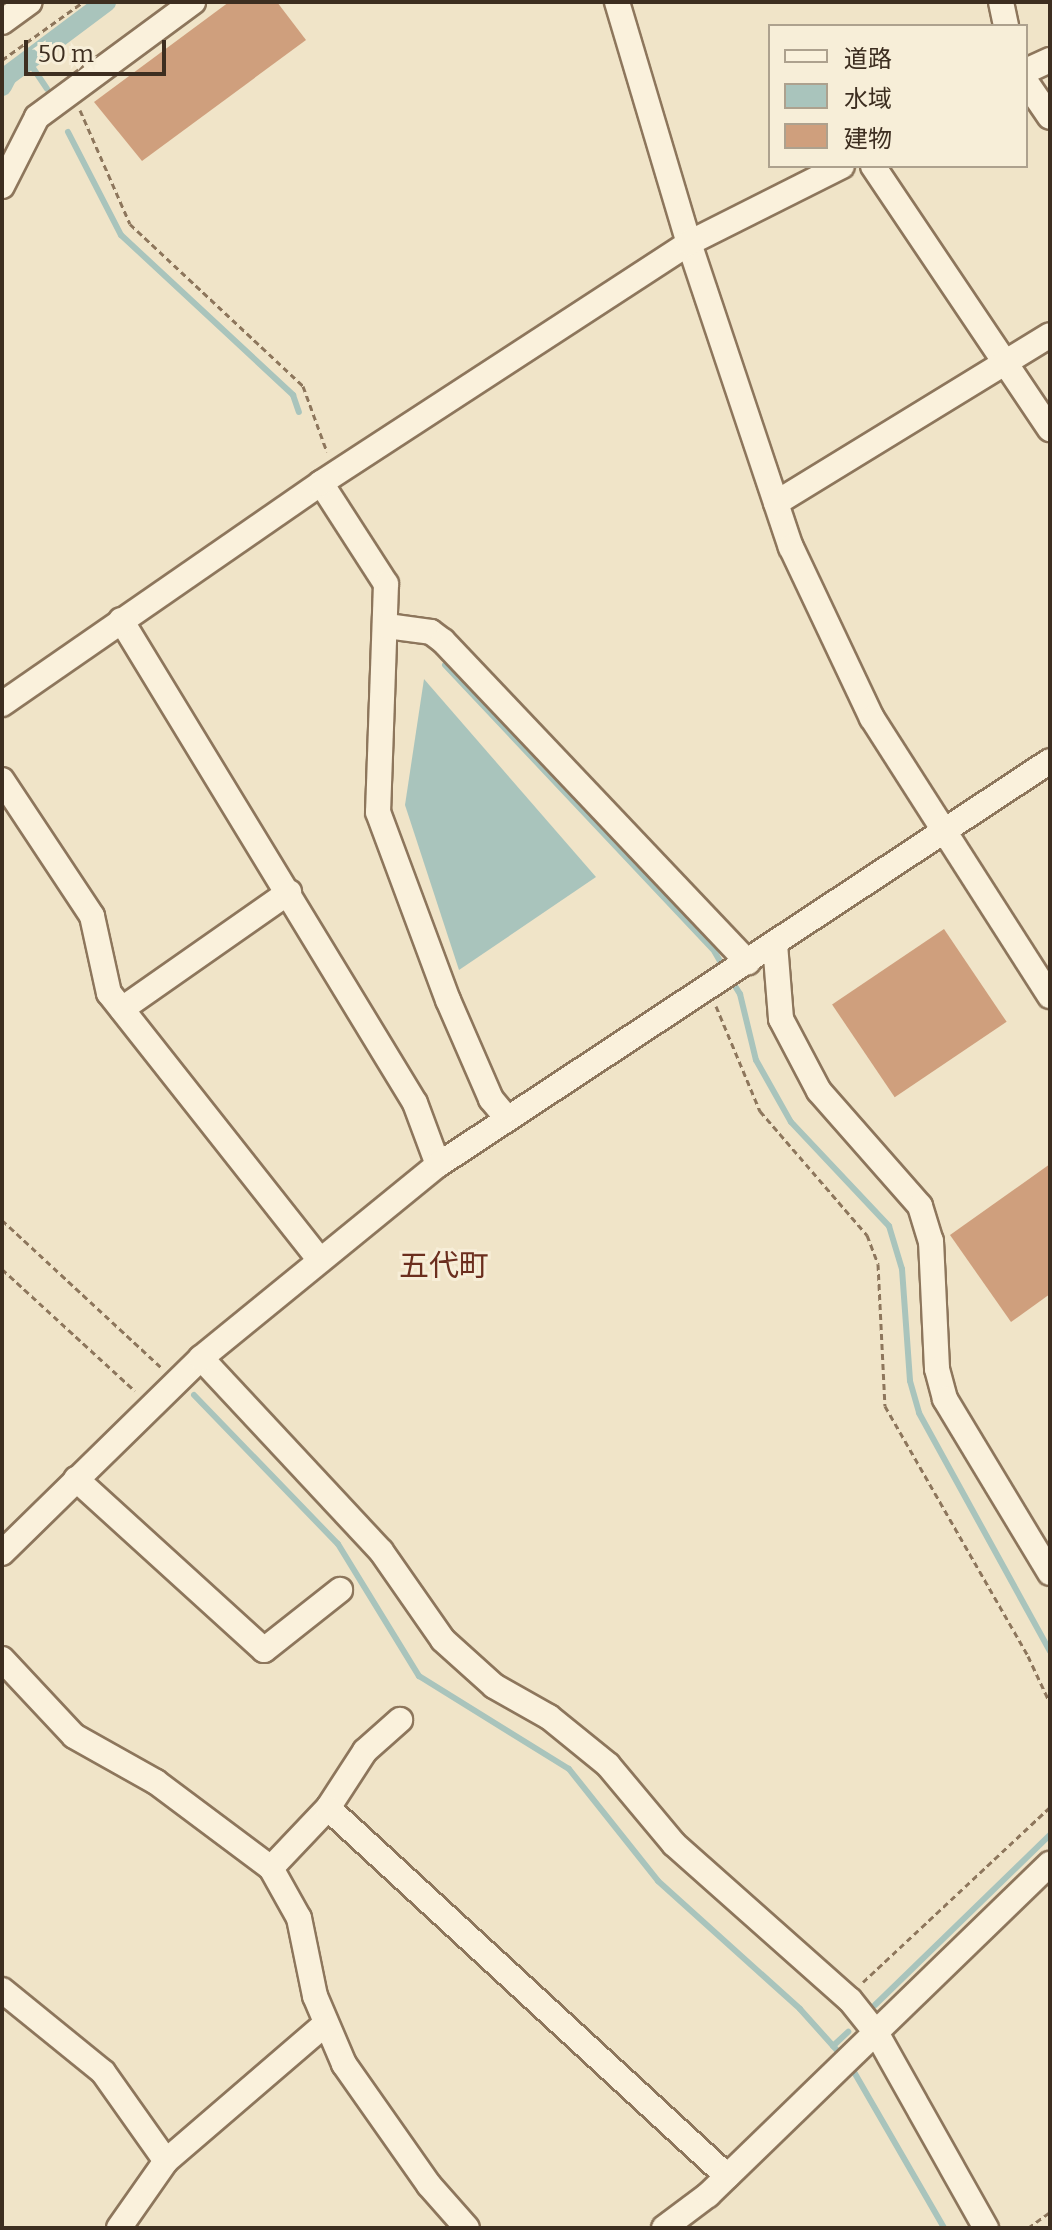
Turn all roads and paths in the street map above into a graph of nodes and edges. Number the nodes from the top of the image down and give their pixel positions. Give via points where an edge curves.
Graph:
1 (30, 2) edge
2 (83, 2) edge
3 (193, 2) edge
4 (617, 2) edge
5 (1001, 2) edge
6 (2, 22) edge
7 (1006, 24) edge
8 (2, 60) edge
9 (1050, 60) edge
10 (1028, 70) edge
11 (1028, 85) edge
12 (72, 92) junction
13 (1050, 117) edge
14 (838, 168) edge
15 (874, 168) edge
16 (2, 186) edge
17 (689, 243) junction
18 (1050, 335) edge
19 (1005, 362) junction
20 (1050, 429) edge
21 (328, 453) dead end
22 (321, 483) junction
23 (776, 503) junction
24 (121, 620) junction
25 (387, 626) junction
26 (2, 704) edge
27 (1050, 761) edge
28 (2, 780) edge
29 (944, 832) junction
30 (289, 892) junction
31 (775, 944) junction
32 (748, 962) junction
33 (708, 988) junction
34 (1050, 996) edge
35 (122, 1009) junction
36 (508, 1119) junction
37 (438, 1165) junction
38 (2, 1220) edge
39 (318, 1258) junction
40 (2, 1269) edge
41 (201, 1358) junction
42 (177, 1381) junction
43 (151, 1405) junction
44 (76, 1479) junction
45 (2, 1553) edge
46 (1050, 1573) edge
47 (340, 1590) dead end
48 (2, 1659) edge
49 (1050, 1703) edge
50 (400, 1720) dead end
51 (1050, 1807) edge
52 (328, 1808) junction
53 (1050, 1864) edge
54 (271, 1868) junction
55 (2, 1990) edge
56 (850, 2000) junction
57 (324, 2025) junction
58 (877, 2034) junction
59 (166, 2161) junction
60 (727, 2176) junction
61 (1050, 2212) edge
62 (119, 2228) edge
63 (467, 2228) edge
64 (664, 2228) edge
65 (986, 2228) edge
66 (1028, 2228) edge

1 - 6 street
2 - 8 path
3 - 12 street
4 - 17 street
5 - 7 street
9 - 10 street
11 - 13 street
12 - 16 street via 37,117
12 - 21 path via 130,224 303,386
14 - 17 street
15 - 19 street
17 - 22 street
17 - 23 street
18 - 19 street
19 - 20 street
19 - 23 street
22 - 24 street
22 - 25 street via 384,577
23 - 29 street via 791,547 872,718
24 - 26 street
24 - 30 street
25 - 32 street via 431,632 443,641
25 - 36 street via 378,812 448,1000 491,1099
27 - 29 street
28 - 35 street via 92,916 109,993
29 - 31 street
29 - 34 street
30 - 35 street
30 - 37 street via 415,1103
31 - 32 street
31 - 46 street via 781,1019 819,1091 920,1206 931,1241 937,1369 945,1399
32 - 33 street
33 - 36 street
33 - 49 path via 760,1111 867,1235 878,1264 885,1406
35 - 39 street
36 - 37 street
37 - 39 street
38 - 42 path
39 - 41 street
40 - 43 path
41 - 42 street
41 - 56 street via 372,1541 443,1640 494,1686 549,1717 608,1765 674,1844
42 - 43 street
43 - 44 street
44 - 45 street
44 - 47 street via 264,1650
48 - 54 street via 74,1736 156,1782
50 - 52 street via 365,1751
51 - 56 path
52 - 54 street
52 - 60 street
53 - 58 street
54 - 57 street via 299,1918
55 - 59 street via 103,2072
56 - 58 street
57 - 59 street
57 - 63 street via 364,2097
58 - 60 street
58 - 65 street
59 - 62 street
60 - 64 street
61 - 66 path

